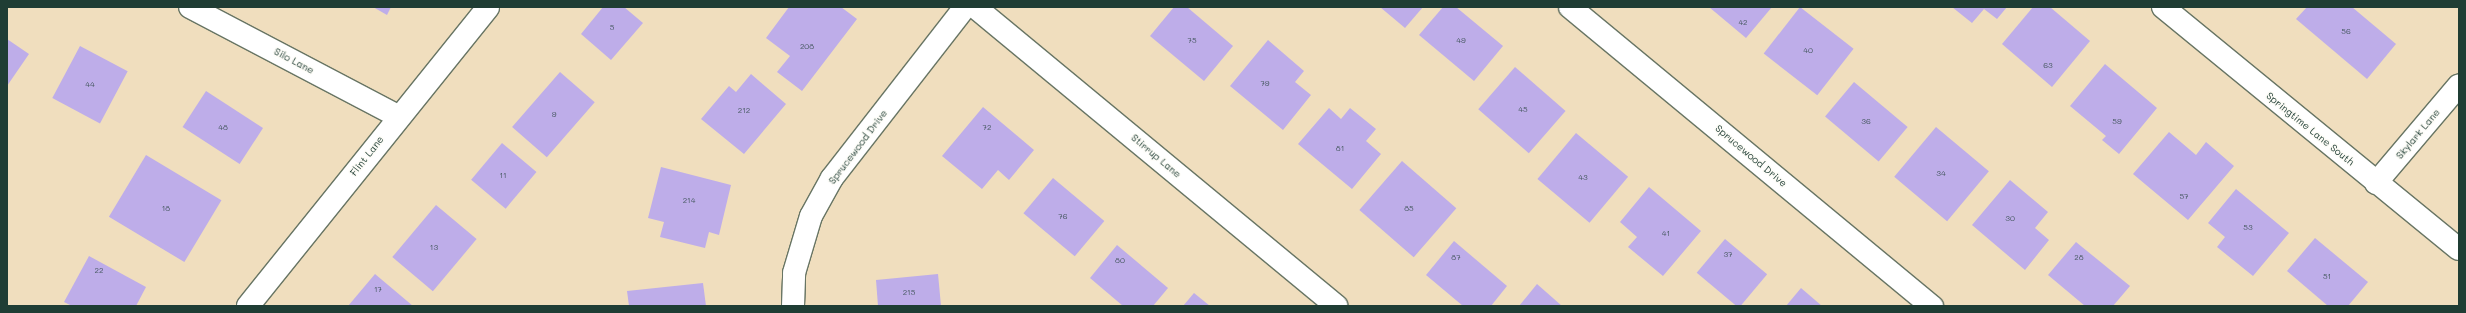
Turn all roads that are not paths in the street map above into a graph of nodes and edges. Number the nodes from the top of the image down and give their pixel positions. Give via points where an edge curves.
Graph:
1 (190, 7) edge
2 (488, 7) edge
3 (965, 7) edge
4 (976, 7) edge
5 (1570, 7) edge
6 (2163, 7) edge
7 (2459, 85) edge
8 (398, 116) junction
9 (2376, 183) junction
10 (2459, 249) edge
11 (248, 306) edge
12 (793, 306) edge
13 (1336, 306) edge
14 (1932, 306) edge

1 - 8 street, Silo Lane
2 - 8 street, Flint Lane
3 - 12 street, Sprucewood Drive via 822,197 811,216 794,273
4 - 13 street, Stirrup Lane
5 - 14 street, Sprucewood Drive
6 - 9 street, Springtime Lane South
7 - 9 street, Skylark Lane
8 - 11 street, Flint Lane
9 - 10 street, Springtime Lane South

